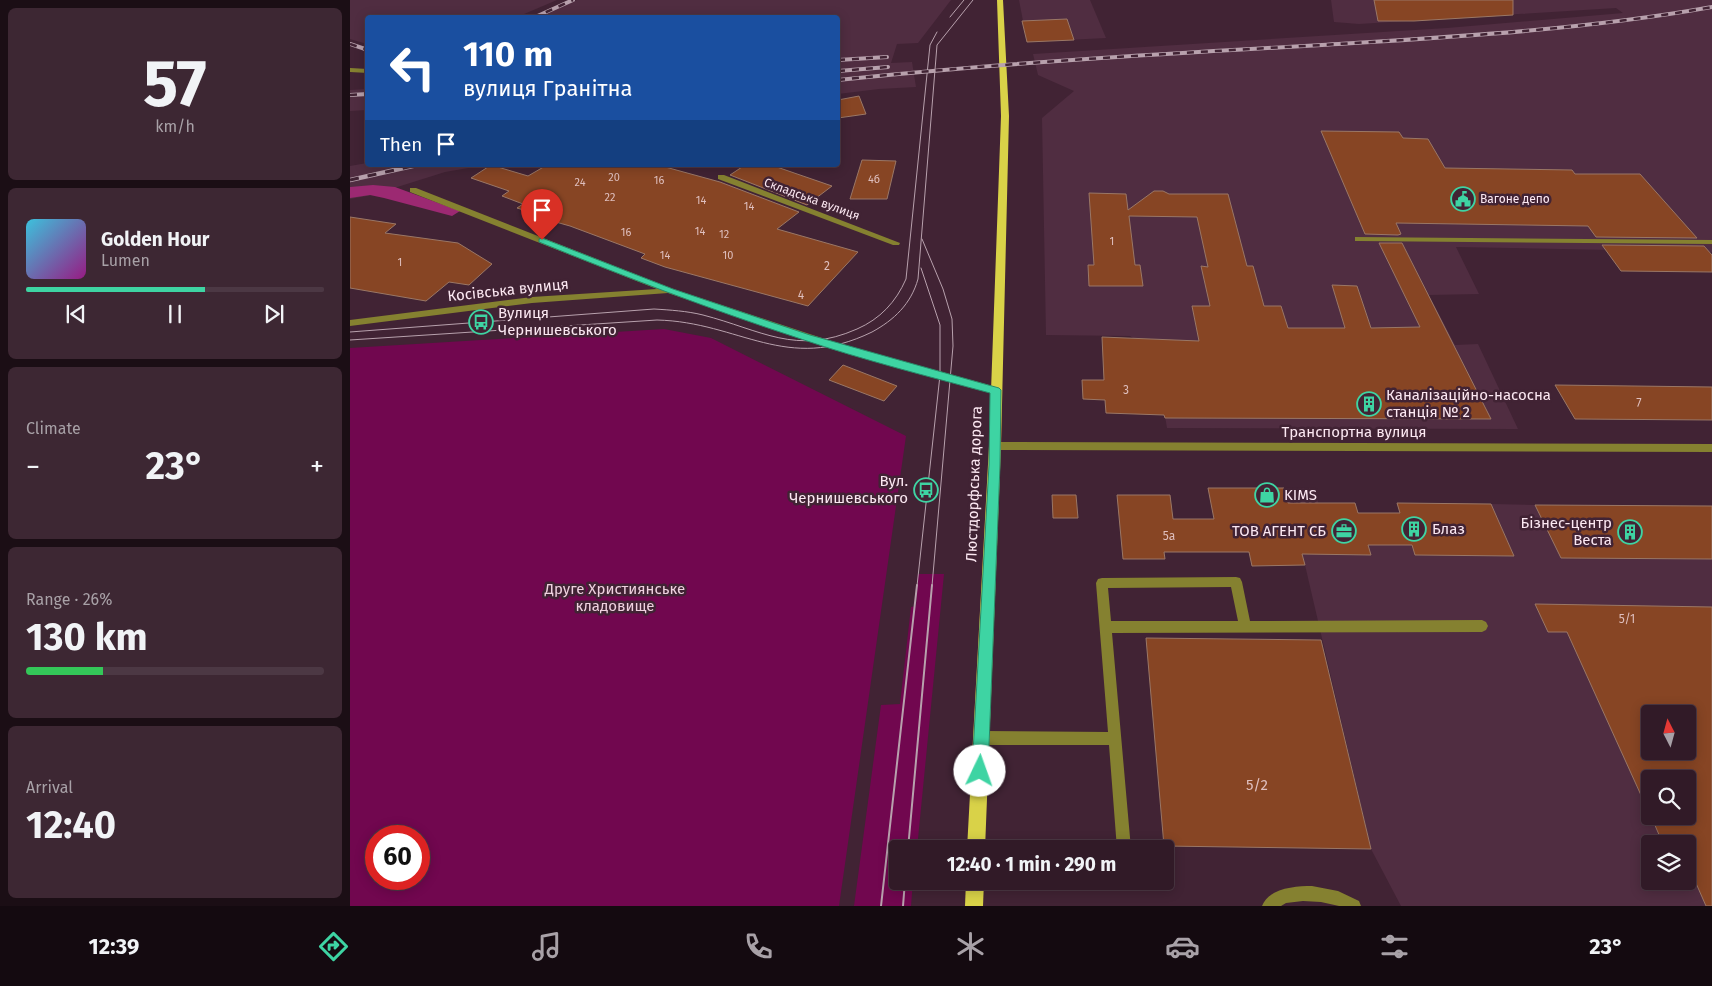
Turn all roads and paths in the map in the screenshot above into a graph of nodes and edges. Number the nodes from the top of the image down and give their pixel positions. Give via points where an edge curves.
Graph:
1 (1000, 0) edge
2 (350, 70) edge
3 (365, 71) edge
4 (720, 177) dead end
5 (413, 190) dead end
6 (1358, 239) dead end
7 (1712, 242) edge
8 (896, 243) dead end
9 (670, 291) junction
10 (350, 323) edge
11 (996, 390) junction
12 (995, 446) junction
13 (1712, 448) edge
14 (1482, 626) dead end
15 (1106, 627) junction
16 (1245, 627) junction
17 (982, 738) junction
18 (1115, 739) junction
19 (976, 840) edge
20 (1123, 840) edge
21 (975, 890) edge
22 (974, 906) edge
23 (1269, 906) edge
24 (1354, 906) edge

1 - 11 main road, Люстдорфська дорога via 1005,116
2 - 3 street
4 - 8 street, Складська вулиця
5 - 9 street
6 - 7 street
9 - 10 street, Косівська вулиця via 532,300
9 - 11 street via 827,344
11 - 12 main road, Люстдорфська дорога
12 - 13 street, Транспортна вулиця
12 - 17 main road, Люстдорфська дорога
14 - 16 street
15 - 16 street
15 - 16 street via 1102,583 1236,582
15 - 18 street
17 - 18 street
17 - 19 main road, Люстдорфська дорога
18 - 20 street
21 - 22 main road
23 - 24 street via 1284,896 1306,892 1343,899

